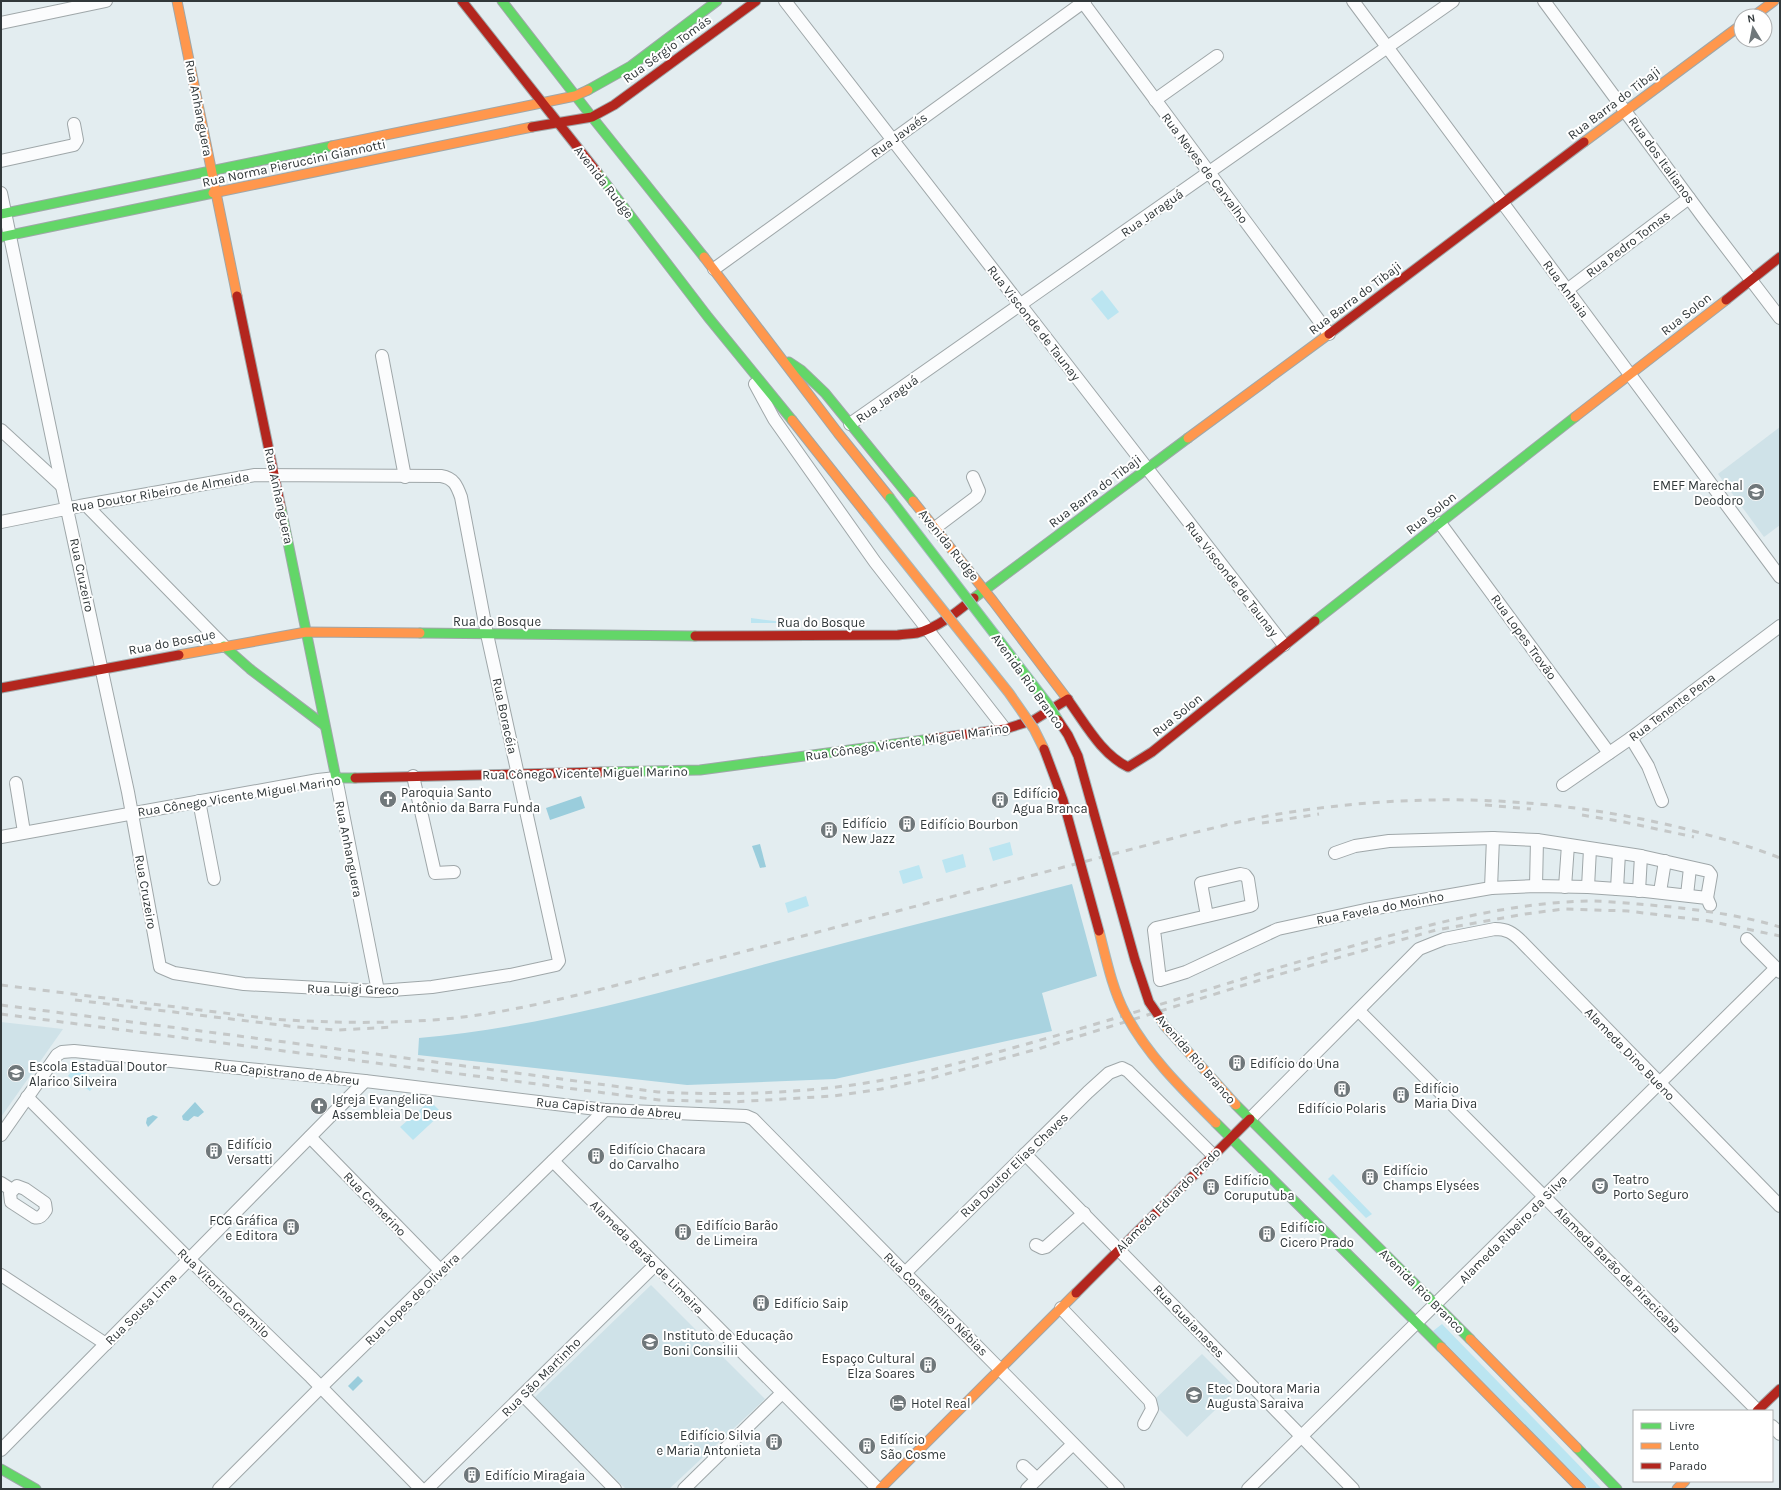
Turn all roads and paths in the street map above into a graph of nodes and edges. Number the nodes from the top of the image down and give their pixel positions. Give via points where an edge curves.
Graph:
1 (106, 1) edge
2 (177, 1) edge
3 (462, 1) edge
4 (502, 1) edge
5 (717, 1) edge
6 (756, 1) edge
7 (785, 1) edge
8 (1083, 1) edge
9 (1353, 1) edge
10 (1453, 1) edge
11 (1544, 1) edge
12 (1774, 1) edge
13 (1765, 8) edge
14 (1, 23) edge
15 (1733, 32) edge
16 (1387, 46) junction
17 (1217, 56) dead end
18 (575, 96) junction
19 (1155, 100) junction
20 (542, 103) junction
21 (1626, 110) junction
22 (592, 117) junction
23 (558, 122) junction
24 (74, 124) dead end
25 (892, 140) junction
26 (1, 161) edge
27 (211, 171) junction
28 (1209, 172) junction
29 (216, 192) junction
30 (1, 194) edge
31 (1689, 198) junction
32 (1504, 203) junction
33 (3, 214) edge
34 (6, 236) edge
35 (1780, 257) edge
36 (714, 269) junction
37 (1751, 279) junction
38 (1567, 290) junction
39 (1021, 305) junction
40 (1780, 318) edge
41 (1329, 334) junction
42 (382, 356) dead end
43 (783, 359) junction
44 (746, 363) junction
45 (1629, 375) junction
46 (850, 424) junction
47 (1, 430) edge
48 (1147, 468) junction
49 (275, 476) junction
50 (441, 476) joint
51 (405, 477) junction
52 (973, 477) dead end
53 (62, 486) junction
54 (890, 498) joint
55 (86, 505) junction
56 (67, 509) junction
57 (868, 516) joint
58 (1, 522) edge
59 (1440, 522) junction
60 (935, 528) junction
61 (1780, 577) edge
62 (985, 590) junction
63 (1780, 626) edge
64 (928, 630) junction
65 (306, 632) junction
66 (487, 634) junction
67 (260, 639) junction
68 (1284, 645) junction
69 (224, 646) junction
70 (102, 669) junction
71 (250, 669) junction
72 (1, 688) edge
73 (1068, 699) junction
74 (324, 725) junction
75 (1005, 729) junction
76 (1631, 738) junction
77 (1100, 744) joint
78 (1609, 753) junction
79 (517, 775) junction
80 (413, 776) junction
81 (336, 778) junction
82 (16, 783) dead end
83 (1563, 785) dead end
84 (199, 801) junction
85 (1662, 801) dead end
86 (132, 813) junction
87 (24, 832) junction
88 (1, 836) edge
89 (1492, 838) junction
90 (1537, 840) junction
91 (1568, 845) junction
92 (1590, 849) junction
93 (1335, 853) dead end
94 (1619, 853) junction
95 (1641, 856) junction
96 (1665, 862) junction
97 (1690, 868) junction
98 (454, 872) dead end
99 (214, 879) dead end
100 (1536, 886) junction
101 (1565, 887) junction
102 (1588, 887) junction
103 (1491, 888) junction
104 (1617, 889) junction
105 (1639, 890) junction
106 (1660, 892) junction
107 (1687, 895) junction
108 (1206, 916) junction
109 (1469, 934) joint
110 (1746, 939) dead end
111 (157, 957) joint
112 (556, 965) joint
113 (1778, 970) edge
114 (378, 991) junction
115 (1359, 1011) junction
116 (364, 1082) junction
117 (1660, 1084) junction
118 (27, 1097) junction
119 (605, 1110) junction
120 (753, 1119) joint
121 (1250, 1119) junction
122 (1, 1135) edge
123 (310, 1137) junction
124 (1231, 1137) junction
125 (1025, 1154) junction
126 (1214, 1155) junction
127 (553, 1161) junction
128 (1, 1183) edge
129 (12, 1190) dead end
130 (1545, 1198) junction
131 (1780, 1206) edge
132 (1084, 1213) junction
133 (1036, 1245) dead end
134 (1119, 1250) junction
135 (190, 1260) junction
136 (655, 1265) junction
137 (441, 1271) junction
138 (905, 1273) junction
139 (1, 1275) edge
140 (1436, 1305) junction
141 (1061, 1308) junction
142 (1418, 1323) junction
143 (106, 1344) junction
144 (1000, 1369) junction
145 (321, 1387) junction
146 (1780, 1389) edge
147 (782, 1393) junction
148 (523, 1395) junction
149 (1757, 1410) edge
150 (1759, 1410) edge
151 (1144, 1424) dead end
152 (1302, 1436) junction
153 (1073, 1444) junction
154 (1, 1450) edge
155 (1023, 1466) dead end
156 (1, 1470) edge
157 (1037, 1479) junction
158 (36, 1489) edge
159 (219, 1489) edge
160 (421, 1489) edge
161 (427, 1489) edge
162 (615, 1489) edge
163 (684, 1489) edge
164 (879, 1489) edge
165 (1027, 1489) edge
166 (1118, 1489) edge
167 (1248, 1489) edge
168 (1353, 1489) edge
169 (1580, 1489) edge
170 (1617, 1489) edge

1 - 14 street
2 - 27 main road, Rua Anhanguera
3 - 20 main road, Avenida Rudge
4 - 18 main road, Avenida Rudge
5 - 18 main road, Rua Sérgio Tomás via 621,72 596,88
6 - 22 main road, Rua Sérgio Tomás via 614,105
7 - 25 street, Rua Visconde de Taunay
8 - 19 street, Rua Neves de Carvalho
8 - 25 street, Rua Javaés
9 - 16 street, Rua Anhaia
10 - 16 street, Rua Jaraguá
11 - 21 street, Rua dos Italianos
12 - 13 main road
15 - 21 main road, Rua Barra do Tibaji
16 - 28 street, Rua Jaraguá
16 - 32 street, Rua Anhaia
17 - 19 street
18 - 20 main road, Rua Norma Pieruccini Giannotti
18 - 22 main road, Avenida Rudge
19 - 28 street, Rua Neves de Carvalho
20 - 23 main road, Avenida Rudge
20 - 27 main road, Rua Norma Pieruccini Giannotti
21 - 31 street, Rua dos Italianos
21 - 32 main road, Rua Barra do Tibaji
22 - 23 main road, Rua Norma Pieruccini Giannotti
22 - 36 main road, Avenida Rudge
23 - 29 main road, Rua Norma Pieruccini Giannotti
23 - 44 main road, Avenida Rudge
24 - 26 street via 77,140 74,145
25 - 36 street, Rua Javaés
25 - 39 street, Rua Visconde de Taunay
27 - 29 main road, Rua Anhanguera
27 - 33 main road, Rua Norma Pieruccini Giannotti
28 - 39 street, Rua Jaraguá
28 - 41 street, Rua Neves de Carvalho
29 - 34 main road, Rua Norma Pieruccini Giannotti
29 - 49 main road, Rua Anhanguera
30 - 33 street, Rua Cruzeiro
31 - 37 street, Rua dos Italianos
31 - 38 street, Rua Pedro Tomas
32 - 38 street, Rua Anhaia
32 - 41 main road, Rua Barra do Tibaji
33 - 34 street, Rua Cruzeiro
34 - 53 street, Rua Cruzeiro
35 - 37 main road, Rua Solon
36 - 43 main road, Avenida Rudge
37 - 40 street, Rua dos Italianos
37 - 45 main road, Rua Solon
38 - 45 street, Rua Anhaia
39 - 46 street, Rua Jaraguá
39 - 48 street, Rua Visconde de Taunay
41 - 48 main road, Rua Barra do Tibaji
42 - 51 street
43 - 46 main road, Avenida Rudge via 813,382
43 - 54 main road, Avenida Rudge
44 - 57 main road, Avenida Rudge
44 - 64 street, Avenida Rudge via 774,420 875,562
45 - 59 main road, Rua Solon
45 - 61 street, Rua Anhaia
46 - 60 main road, Avenida Rudge
47 - 53 street
48 - 62 main road, Rua Barra do Tibaji
48 - 68 street, Rua Visconde de Taunay
49 - 51 street, Rua Doutor Ribeiro de Almeida
49 - 55 street, Rua Doutor Ribeiro de Almeida via 240,477
49 - 65 main road, Rua Anhanguera
50 - 51 street, Rua Doutor Ribeiro de Almeida
50 - 66 street, Rua Boracéia via 454,482 461,497
52 - 60 street via 979,491 976,497
53 - 56 street, Rua Cruzeiro
54 - 121 main road, Avenida Rio Branco, bridge via 1048,704 1068,735 1078,756 1149,1002 1164,1025
55 - 56 street, Rua Doutor Ribeiro de Almeida
55 - 69 street
56 - 58 street, Rua Doutor Ribeiro de Almeida
56 - 70 street, Rua Cruzeiro
57 - 124 main road, Avenida Rio Branco, bridge via 1009,693 1034,729 1063,800 1109,970 1125,1012 1148,1049 1172,1079
59 - 68 main road, Rua Solon
59 - 78 street, Rua Lopes Trovão
60 - 62 main road, Avenida Rudge
62 - 64 main road, Rua do Bosque
62 - 73 main road, Avenida Rudge
63 - 76 street, Rua Tenente Pena
64 - 66 main road, Rua do Bosque via 898,635
64 - 75 street, Avenida Rudge
65 - 66 main road, Rua do Bosque
65 - 67 main road, Rua do Bosque
65 - 74 main road, Rua Anhanguera
66 - 79 street, Rua Boracéia
67 - 69 main road, Rua do Bosque
67 - 71 main road via 246,650 246,660
68 - 77 main road, Rua Solon via 1128,768 1112,758
69 - 70 main road, Rua do Bosque
69 - 71 main road
70 - 72 main road, Rua do Bosque
70 - 86 street, Rua Cruzeiro
71 - 74 main road
73 - 75 main road, Rua Cônego Vicente Miguel Marino via 1034,720
73 - 77 main road, Avenida Rudge
74 - 81 main road, Rua Anhanguera
75 - 79 main road, Rua Cônego Vicente Miguel Marino via 714,769
76 - 78 street, Rua Tenente Pena
76 - 85 street via 1648,766
78 - 83 street, Rua Tenente Pena
79 - 80 main road, Rua Cônego Vicente Miguel Marino
79 - 112 street, Rua Boracéia via 559,961
80 - 81 main road, Rua Cônego Vicente Miguel Marino
80 - 98 street via 435,873
81 - 84 street, Rua Cônego Vicente Miguel Marino
81 - 114 street, Rua Anhanguera
82 - 87 street
84 - 86 street, Rua Cônego Vicente Miguel Marino
84 - 99 street
86 - 87 street, Rua Cônego Vicente Miguel Marino
86 - 111 street, Rua Cruzeiro
87 - 88 street, Rua Cônego Vicente Miguel Marino
89 - 90 street
89 - 93 street via 1389,841 1355,846
89 - 103 street
90 - 91 street
90 - 100 street
91 - 92 street
91 - 101 street
92 - 94 street
92 - 102 street
94 - 95 street
94 - 104 street
95 - 96 street
95 - 105 street
96 - 97 street
96 - 106 street
97 - 107 street
97 - 107 street, Rua Favela do Moinho via 1708,871 1711,875 1709,902
100 - 101 street, Rua Favela do Moinho
100 - 103 street, Rua Favela do Moinho
101 - 102 street, Rua Favela do Moinho
102 - 104 street, Rua Favela do Moinho
103 - 108 street, Rua Favela do Moinho via 1365,910 1278,929 1186,972 1160,980 1154,930
104 - 105 street, Rua Favela do Moinho
105 - 106 street, Rua Favela do Moinho
106 - 107 street, Rua Favela do Moinho
108 - 108 street, Rua Favela do Moinho via 1252,905 1248,879 1245,875 1201,884
109 - 115 street, Alameda Eduardo Prado via 1444,939 1419,949
109 - 117 street, Alameda Dino Bueno via 1503,929 1515,935
110 - 113 street
111 - 114 street, Rua Luigi Greco via 160,967 168,972 218,981
112 - 114 street, Rua Luigi Greco via 432,987
113 - 117 street, Alameda Ribeiro da Silva
115 - 121 street, Alameda Eduardo Prado
115 - 130 street, Alameda Barão de Piracicaba
116 - 118 street, Rua Capistrano de Abreu via 88,1052 59,1053
116 - 119 street, Rua Capistrano de Abreu
116 - 123 street, Rua Sousa Lima
117 - 130 street, Alameda Ribeiro da Silva
117 - 131 street, Alameda Dino Bueno
118 - 122 street
118 - 135 street, Rua Vitorino Carmilo
119 - 120 street, Rua Capistrano de Abreu via 746,1116
119 - 127 street, Rua Lopes de Oliveira
120 - 138 street, Rua Conselheiro Nébias
121 - 124 main road, Alameda Eduardo Prado
121 - 140 main road, Avenida Rio Branco
123 - 135 street, Rua Sousa Lima
123 - 137 street, Rua Camerino
124 - 126 main road, Alameda Eduardo Prado
124 - 142 main road, Avenida Rio Branco
125 - 126 street, Rua Doutor Elias Chaves via 1104,1077 1119,1068 1128,1071
125 - 132 street, Rua Guaianases
125 - 138 street, Rua Doutor Elias Chaves
126 - 134 main road, Alameda Eduardo Prado
127 - 136 street, Alameda Barão de Limeira
127 - 137 street, Rua Lopes de Oliveira
128 - 129 street
130 - 140 street, Alameda Ribeiro da Silva
130 - 149 street, Alameda Barão de Piracicaba
132 - 133 street via 1046,1248
132 - 134 street, Rua Guaianases
134 - 141 main road, Alameda Eduardo Prado
134 - 152 street, Rua Guaianases
135 - 143 street, Rua Sousa Lima
135 - 145 street, Rua Vitorino Carmilo
136 - 147 street, Alameda Barão de Limeira
136 - 148 street, Rua São Martinho
137 - 145 street, Rua Lopes de Oliveira
138 - 144 street, Rua Conselheiro Nébias
139 - 143 street
140 - 142 street, Alameda Ribeiro da Silva
140 - 170 main road, Avenida Rio Branco
141 - 144 main road, Alameda Eduardo Prado
141 - 151 street via 1150,1401 1152,1409
142 - 152 street, Alameda Ribeiro da Silva
142 - 169 main road, Avenida Rio Branco
143 - 154 street, Rua Sousa Lima
144 - 153 street, Rua Conselheiro Nébias
144 - 164 main road, Alameda Eduardo Prado
145 - 159 street, Rua Lopes de Oliveira
145 - 160 street, Rua Vitorino Carmilo
146 - 150 main road
147 - 163 street
147 - 164 street, Alameda Barão de Limeira
148 - 161 street, Rua São Martinho
148 - 162 street
152 - 167 street, Alameda Ribeiro da Silva
152 - 168 street, Rua Guaianases
153 - 157 street
153 - 166 street, Rua Conselheiro Nébias
155 - 157 street
156 - 158 main road
157 - 165 street

